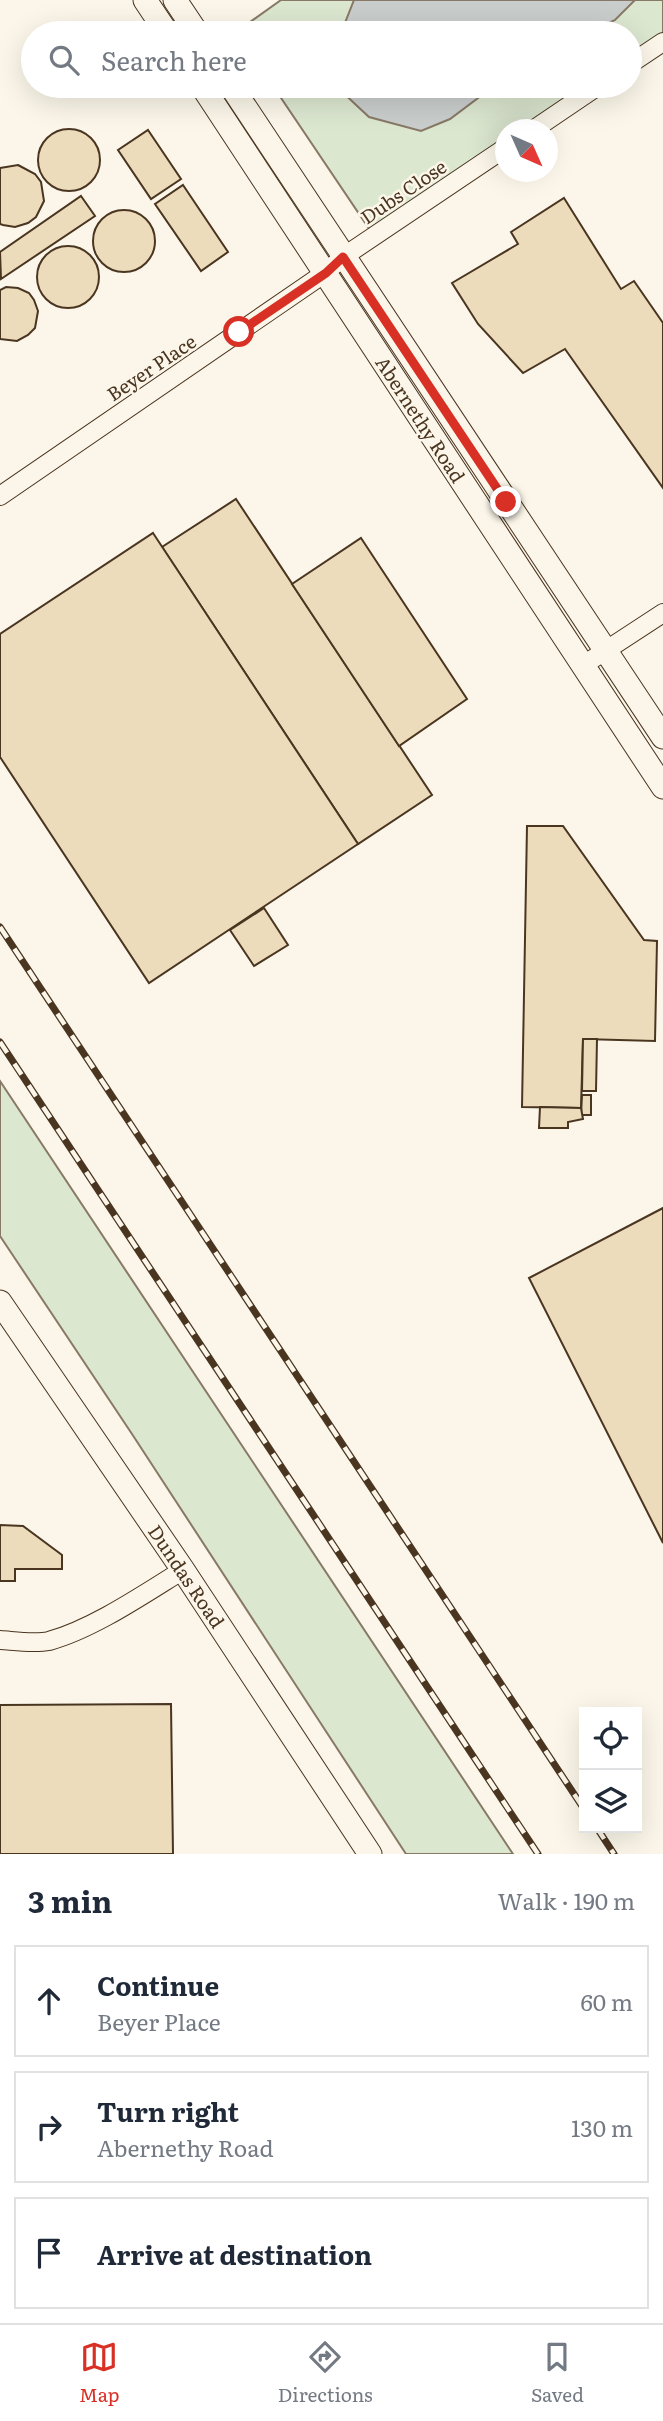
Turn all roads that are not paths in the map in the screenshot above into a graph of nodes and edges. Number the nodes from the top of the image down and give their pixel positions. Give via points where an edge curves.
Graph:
1 (145, 0) edge
2 (175, 0) edge
3 (159, 21) edge
4 (189, 21) edge
5 (663, 42) edge
6 (642, 56) edge
7 (210, 98) edge
8 (239, 98) edge
9 (580, 98) edge
10 (549, 119) edge
11 (495, 155) edge
12 (343, 257) junction
13 (326, 273) junction
14 (0, 496) edge
15 (663, 613) edge
16 (605, 651) junction
17 (582, 666) junction
18 (663, 737) edge
19 (663, 787) edge
20 (0, 1302) edge
21 (183, 1570) junction
22 (0, 1640) edge
23 (370, 1854) edge

1 - 3 main road
2 - 4 main road
5 - 6 street
7 - 13 main road, Abernethy Road
8 - 12 main road, Abernethy Road
9 - 10 street
11 - 12 street, Dubs Close
12 - 13 street, Dubs Close
12 - 16 main road, Abernethy Road
13 - 14 street, Beyer Place
13 - 17 main road, Abernethy Road
15 - 16 street
16 - 17 street
16 - 18 main road, Abernethy Road
17 - 19 main road, Abernethy Road
20 - 21 main road, Dundas Road
21 - 22 street via 135,1600 47,1642
21 - 23 main road, Dundas Road

